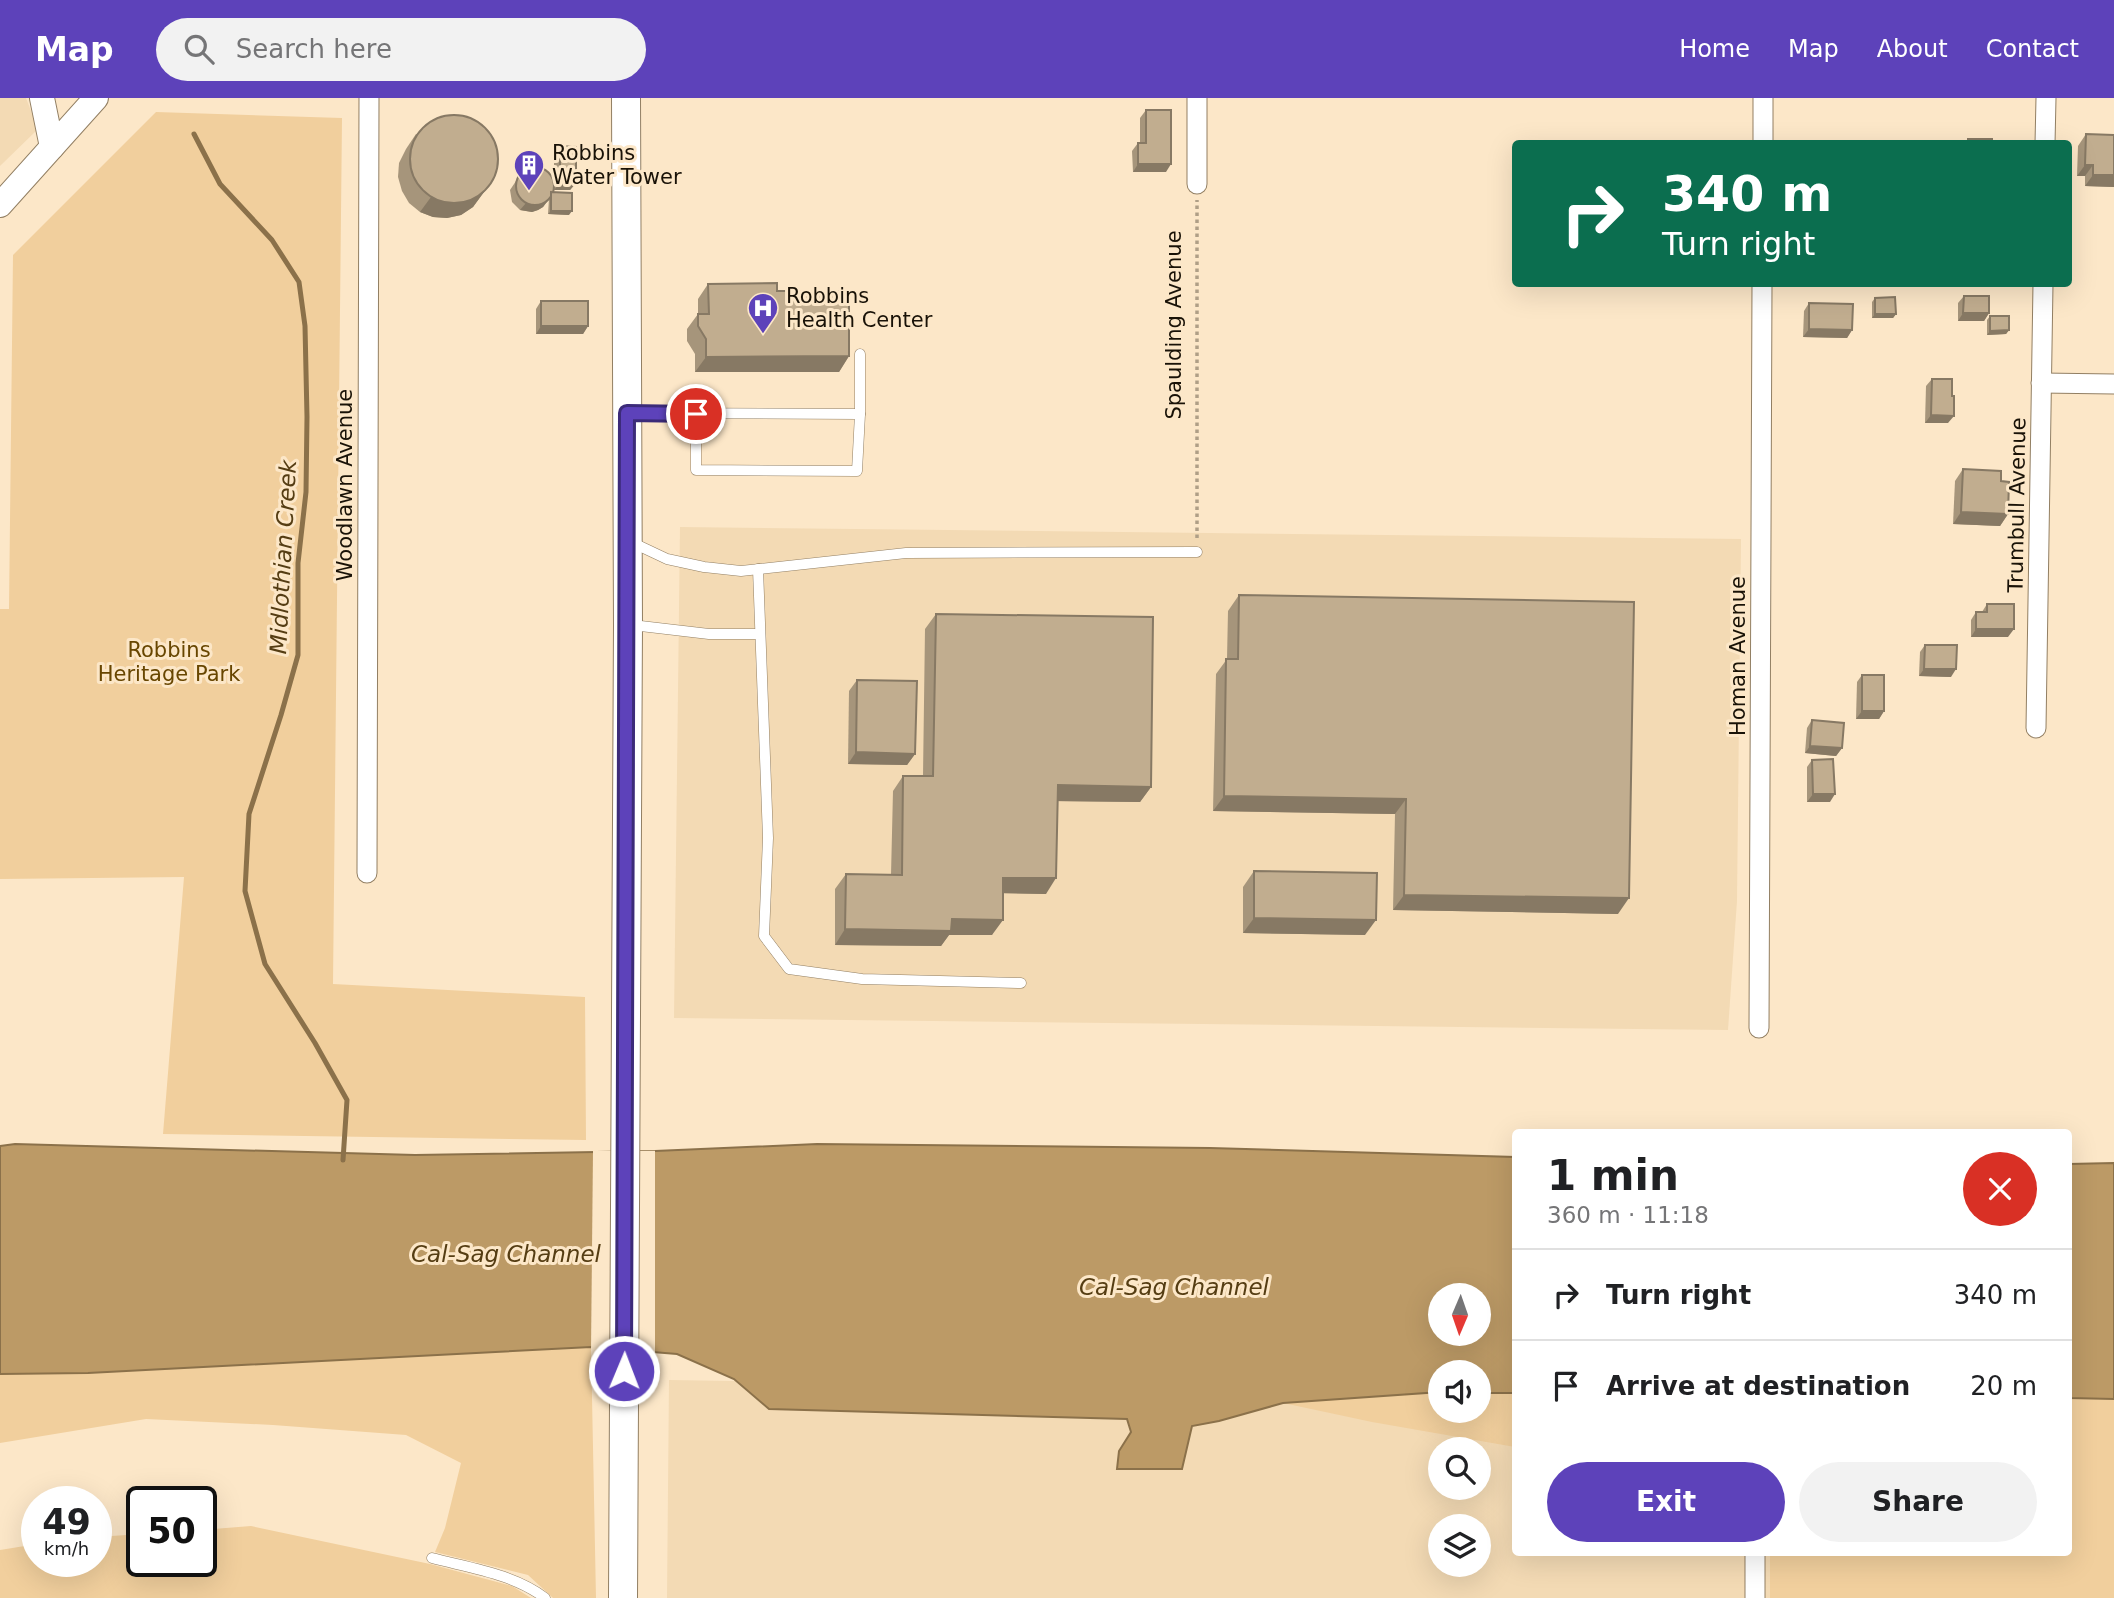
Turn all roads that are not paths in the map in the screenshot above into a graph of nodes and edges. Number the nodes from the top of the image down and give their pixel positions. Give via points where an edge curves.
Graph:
1 (42, 98) edge
2 (96, 98) edge
3 (369, 98) edge
4 (626, 98) edge
5 (1197, 98) edge
6 (1763, 98) edge
7 (2046, 98) edge
8 (1763, 140) edge
9 (2045, 140) edge
10 (52, 147) junction
11 (1197, 184) road end
12 (0, 205) edge
13 (1762, 287) edge
14 (2043, 287) edge
15 (860, 354) dead end
16 (2041, 383) junction
17 (2114, 384) edge
18 (627, 413) junction
19 (696, 414) junction
20 (860, 414) junction
21 (628, 540) junction
22 (1197, 552) road end
23 (758, 569) junction
24 (628, 625) junction
25 (760, 634) junction
26 (2036, 728) dead end
27 (367, 873) dead end
28 (1021, 983) dead end
29 (1759, 1028) dead end
30 (1755, 1556) edge
31 (432, 1558) dead end
32 (545, 1598) edge
33 (623, 1598) edge
34 (1755, 1598) edge

1 - 10 street
2 - 10 street
3 - 27 street, Woodlawn Avenue
4 - 18 main road
5 - 11 street
6 - 8 street
7 - 9 street
10 - 12 street
13 - 29 street, Homan Avenue
14 - 16 street, Trumbull Avenue
15 - 20 lane
16 - 17 street
16 - 26 street, Trumbull Avenue
18 - 19 lane
18 - 21 main road
19 - 20 lane
19 - 20 lane via 696,470 857,471
21 - 23 lane via 667,559 704,567
21 - 24 main road
22 - 23 lane via 906,553
23 - 25 lane
24 - 25 lane via 709,635
24 - 33 main road
25 - 28 lane via 768,838 764,936 789,969 862,979
30 - 34 street
31 - 32 lane via 502,1576

